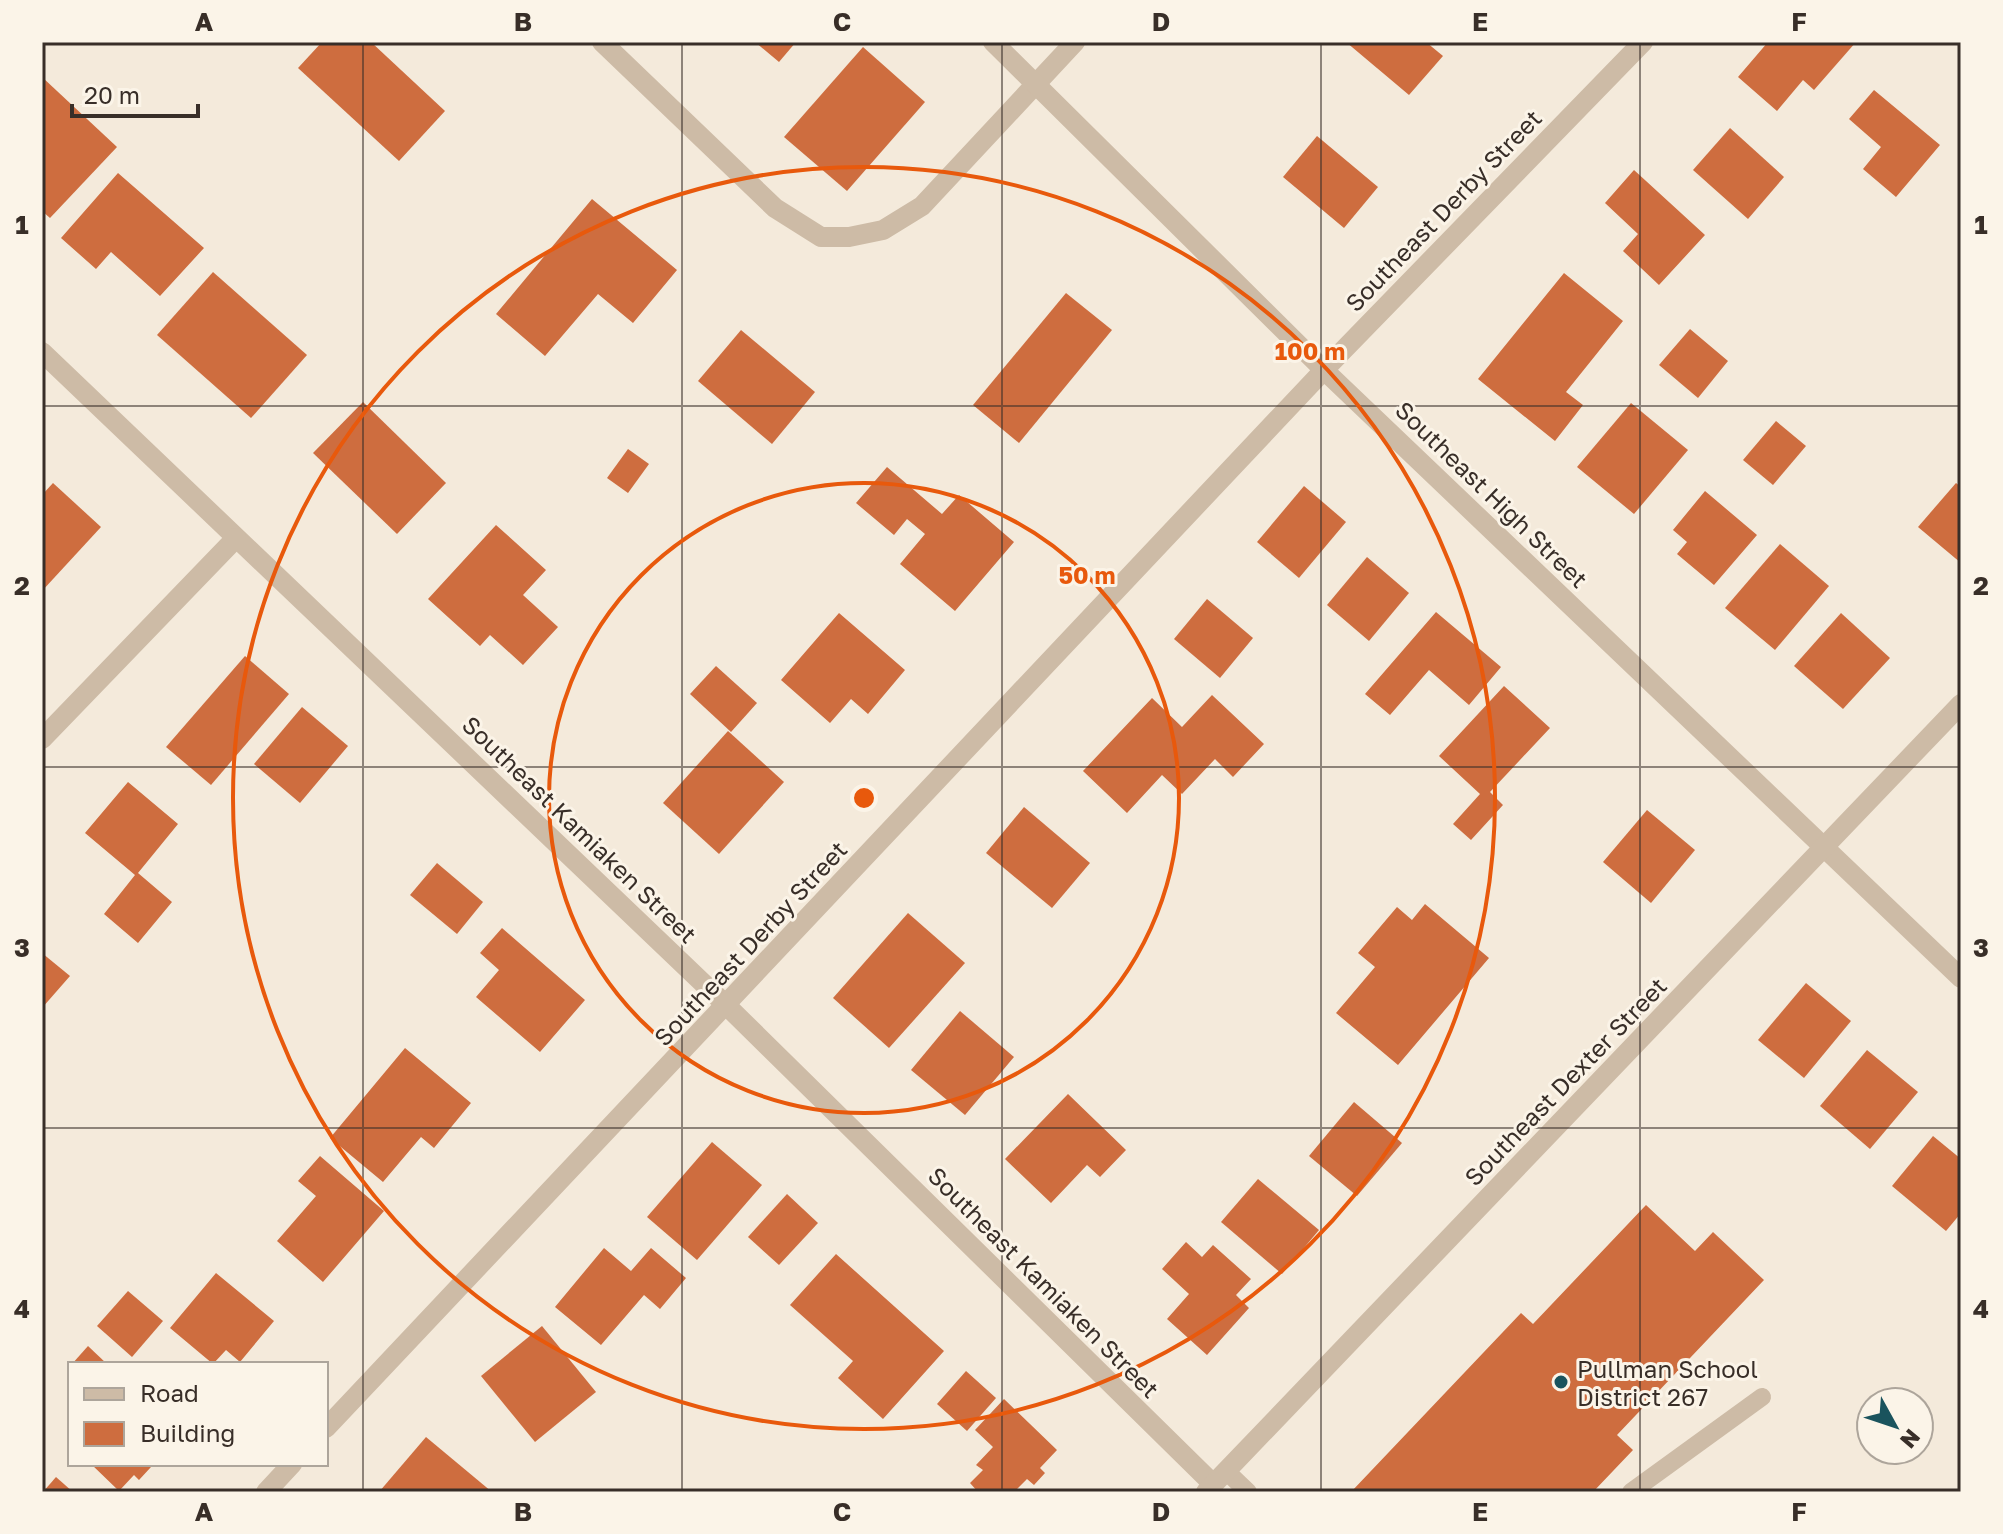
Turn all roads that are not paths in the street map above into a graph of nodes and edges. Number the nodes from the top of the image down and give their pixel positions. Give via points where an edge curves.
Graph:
1 (602, 42) edge
2 (993, 42) edge
3 (1075, 42) edge
4 (1643, 42) edge
5 (1036, 86) junction
6 (42, 352) edge
7 (1324, 370) junction
8 (236, 538) junction
9 (1961, 704) edge
10 (42, 739) edge
11 (1825, 846) junction
12 (1961, 978) edge
13 (727, 1006) junction
14 (1762, 1397) dead end
15 (328, 1426) edge
16 (290, 1466) edge
17 (1215, 1482) edge
18 (266, 1492) edge
19 (1248, 1492) edge
20 (1631, 1492) edge

1 - 5 street via 775,208 821,237 883,230 922,206
2 - 5 street, Southeast High Street
3 - 5 street
4 - 7 street, Southeast Derby Street
5 - 7 street, Southeast High Street
6 - 8 street, Southeast Kamiaken Street
7 - 11 street, Southeast High Street
7 - 13 street, Southeast Derby Street
8 - 10 street
8 - 13 street, Southeast Kamiaken Street
9 - 11 street, Southeast Dexter Street
11 - 12 street, Southeast High Street
11 - 17 street, Southeast Dexter Street
13 - 15 street, Southeast Derby Street
13 - 17 street, Southeast Kamiaken Street
14 - 20 lane
16 - 18 street
17 - 19 lane

